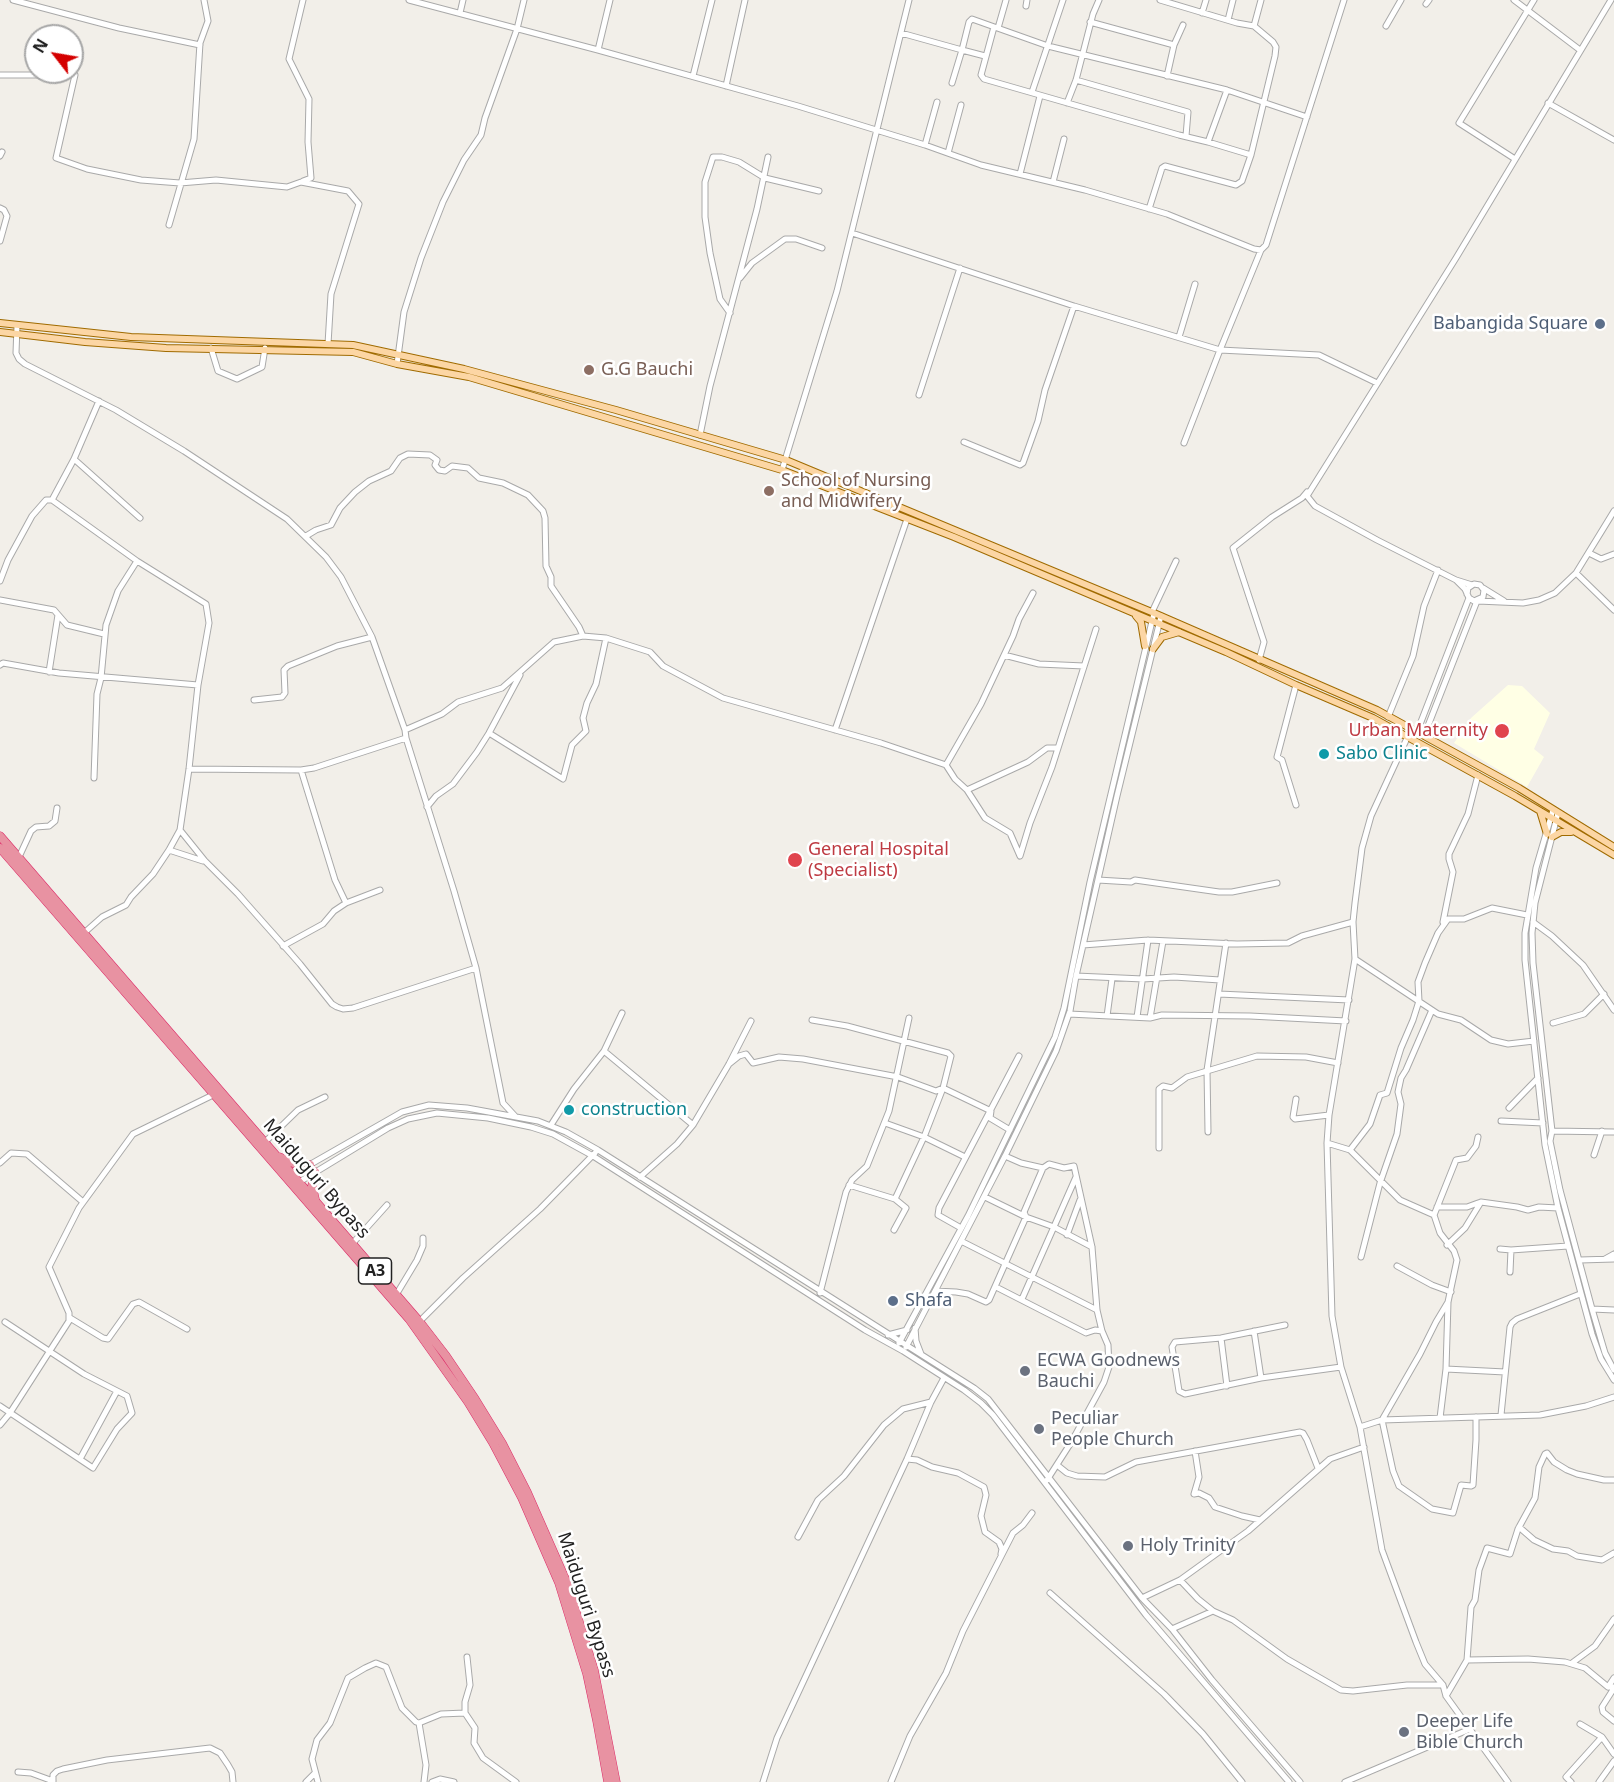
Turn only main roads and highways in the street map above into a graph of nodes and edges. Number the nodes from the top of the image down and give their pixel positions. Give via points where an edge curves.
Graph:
1 (0, 323) edge
2 (0, 332) edge
3 (119, 337) junction
4 (119, 344) junction
5 (398, 360) junction
6 (988, 543) junction
7 (985, 551) junction
8 (1133, 614) junction
9 (1179, 632) junction
10 (1145, 646) road end
11 (1153, 649) road end
12 (1540, 811) junction
13 (1575, 832) junction
14 (0, 836) edge
15 (1614, 847) edge
16 (0, 848) edge
17 (1614, 855) edge
18 (217, 1093) junction
19 (277, 1156) junction
20 (310, 1165) road end
21 (315, 1172) road end
22 (289, 1177) junction
23 (296, 1184) junction
24 (317, 1203) junction
25 (417, 1324) junction
26 (494, 1438) junction
27 (608, 1782) edge
28 (616, 1782) edge

1 - 3 main road
2 - 4 main road
3 - 4 main road
3 - 5 main road via 353,345
4 - 5 main road via 353,352
5 - 6 main road via 464,369 786,460
5 - 7 main road via 469,377 782,470
6 - 7 main road
6 - 15 main road via 1388,717 1519,788
7 - 8 main road
8 - 9 main road
8 - 10 main road via 1141,622
9 - 11 main road via 1162,637
9 - 12 main road via 1373,718
12 - 13 main road
12 - 13 main road via 1550,835
13 - 17 main road
14 - 18 highway, Maiduguri Bypass / A3
16 - 18 highway, Maiduguri Bypass / A3
18 - 19 highway, Maiduguri Bypass / A3
18 - 22 highway, Maiduguri Bypass / A3
19 - 20 highway
19 - 22 highway, Maiduguri Bypass / A3
21 - 24 highway via 312,1186
22 - 23 highway, Maiduguri Bypass / A3
23 - 24 highway, Maiduguri Bypass / A3
23 - 25 highway, Maiduguri Bypass / A3
24 - 25 highway, Maiduguri Bypass / A3
25 - 26 highway, Maiduguri Bypass / A3 via 446,1356
26 - 27 highway, Maiduguri Bypass / A3 via 559,1583 586,1674
26 - 28 highway, Maiduguri Bypass / A3 via 527,1492 567,1583 594,1670

